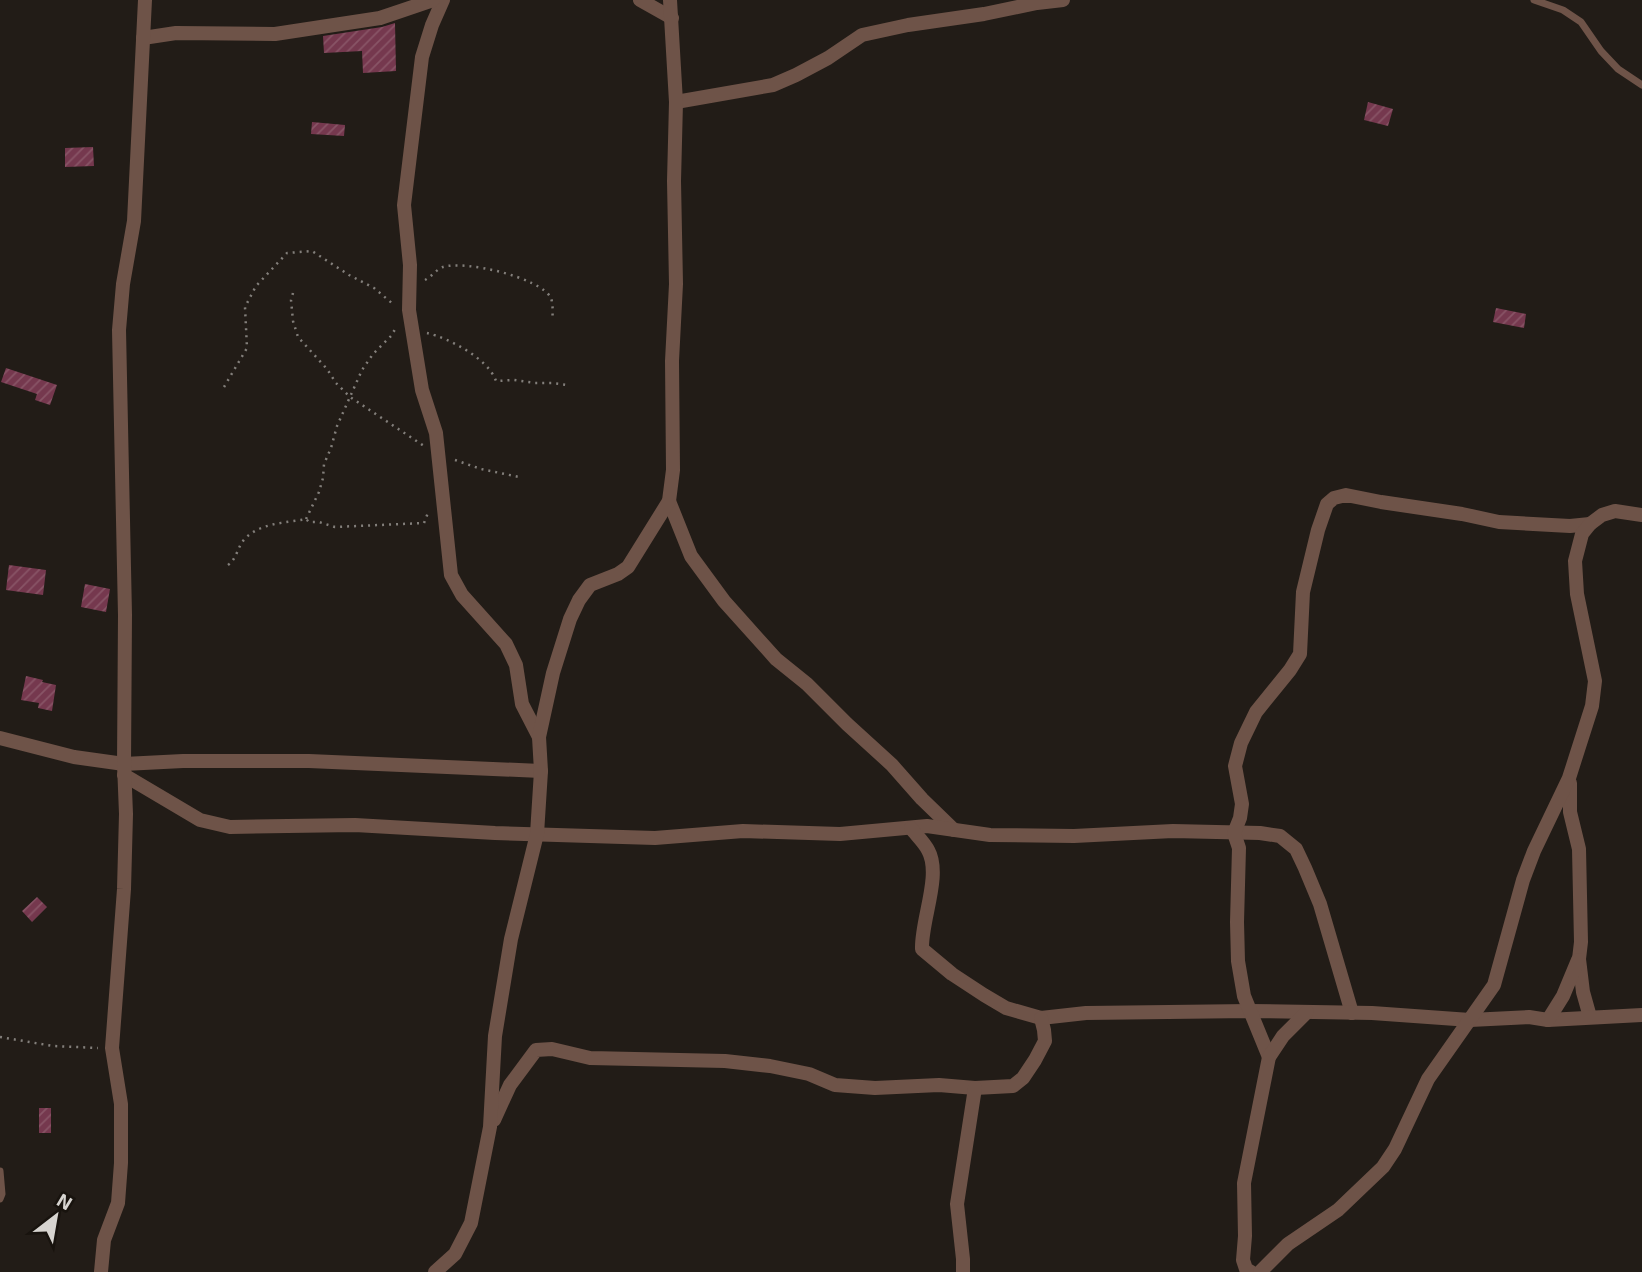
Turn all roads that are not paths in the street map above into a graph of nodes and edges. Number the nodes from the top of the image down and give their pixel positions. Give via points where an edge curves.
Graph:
1 (145, 0) edge
2 (433, 0) edge
3 (443, 0) edge
4 (640, 0) edge
5 (670, 0) edge
6 (1063, 0) edge
7 (1534, 0) edge
8 (672, 18) junction
9 (144, 38) junction
10 (1642, 85) edge
11 (677, 102) junction
12 (669, 501) junction
13 (1642, 515) edge
14 (1590, 524) junction
15 (539, 737) junction
16 (0, 738) edge
17 (124, 769) junction
18 (541, 771) junction
19 (1569, 778) junction
20 (911, 828) junction
21 (954, 830) junction
22 (537, 834) junction
23 (1234, 834) junction
24 (1579, 959) junction
25 (1250, 1011) junction
26 (1307, 1012) junction
27 (1352, 1013) junction
28 (1642, 1015) edge
29 (1590, 1017) junction
30 (1041, 1018) junction
31 (1470, 1020) junction
32 (1548, 1020) junction
33 (1269, 1057) junction
34 (975, 1088) junction
35 (490, 1127) junction
36 (0, 1171) edge
37 (0, 1199) edge
38 (101, 1272) edge
39 (435, 1272) edge
40 (963, 1272) edge
41 (1251, 1272) edge
42 (1261, 1272) edge

1 - 9 street
2 - 9 street via 380,18 275,34 176,33
3 - 15 street via 422,57 404,205 409,310 422,390 436,433 451,575 462,595 506,644 516,664 522,704
4 - 8 street
5 - 8 street
6 - 11 street via 862,35 773,85
7 - 10 lane via 1581,22 1618,69
8 - 11 street
9 - 17 street via 134,221 119,330
11 - 12 street
12 - 15 street via 628,566 590,585 579,600 553,673
12 - 21 street via 691,556 724,601 776,659 892,765
13 - 14 street via 1615,511
14 - 19 street via 1582,534 1575,561 1595,681 1592,706
14 - 23 street via 1499,522 1346,495 1327,504 1303,592 1300,654 1256,712 1241,743 1235,766 1242,804
15 - 18 street
16 - 17 street
17 - 18 street via 183,761 309,761
17 - 22 street via 200,820 230,827 355,825
17 - 38 street via 124,890 112,1048 121,1104 121,1163 118,1203 104,1240
18 - 22 street
19 - 24 street via 1570,811 1579,849
19 - 31 street via 1534,851 1494,985
20 - 21 street
20 - 22 street via 839,834 743,831 655,838
20 - 30 street via 929,851 934,879 922,949 984,995
21 - 23 street via 1002,835
22 - 35 street via 511,939 497,1024
23 - 25 street via 1239,848 1238,961
23 - 27 street via 1280,836 1296,849 1320,904
24 - 29 street
24 - 32 street
25 - 26 street
25 - 30 street
25 - 33 street
26 - 27 street
26 - 33 street
27 - 31 street
28 - 29 street
29 - 32 street
30 - 34 street via 1045,1041 1023,1078 1013,1086
31 - 32 street
31 - 42 street via 1428,1079 1382,1167 1338,1210 1288,1244
33 - 41 street via 1244,1184 1244,1260
34 - 35 street via 835,1085 771,1066 590,1058 536,1050 510,1085
34 - 40 street via 957,1204
35 - 39 street via 471,1223 455,1254
36 - 37 lane

